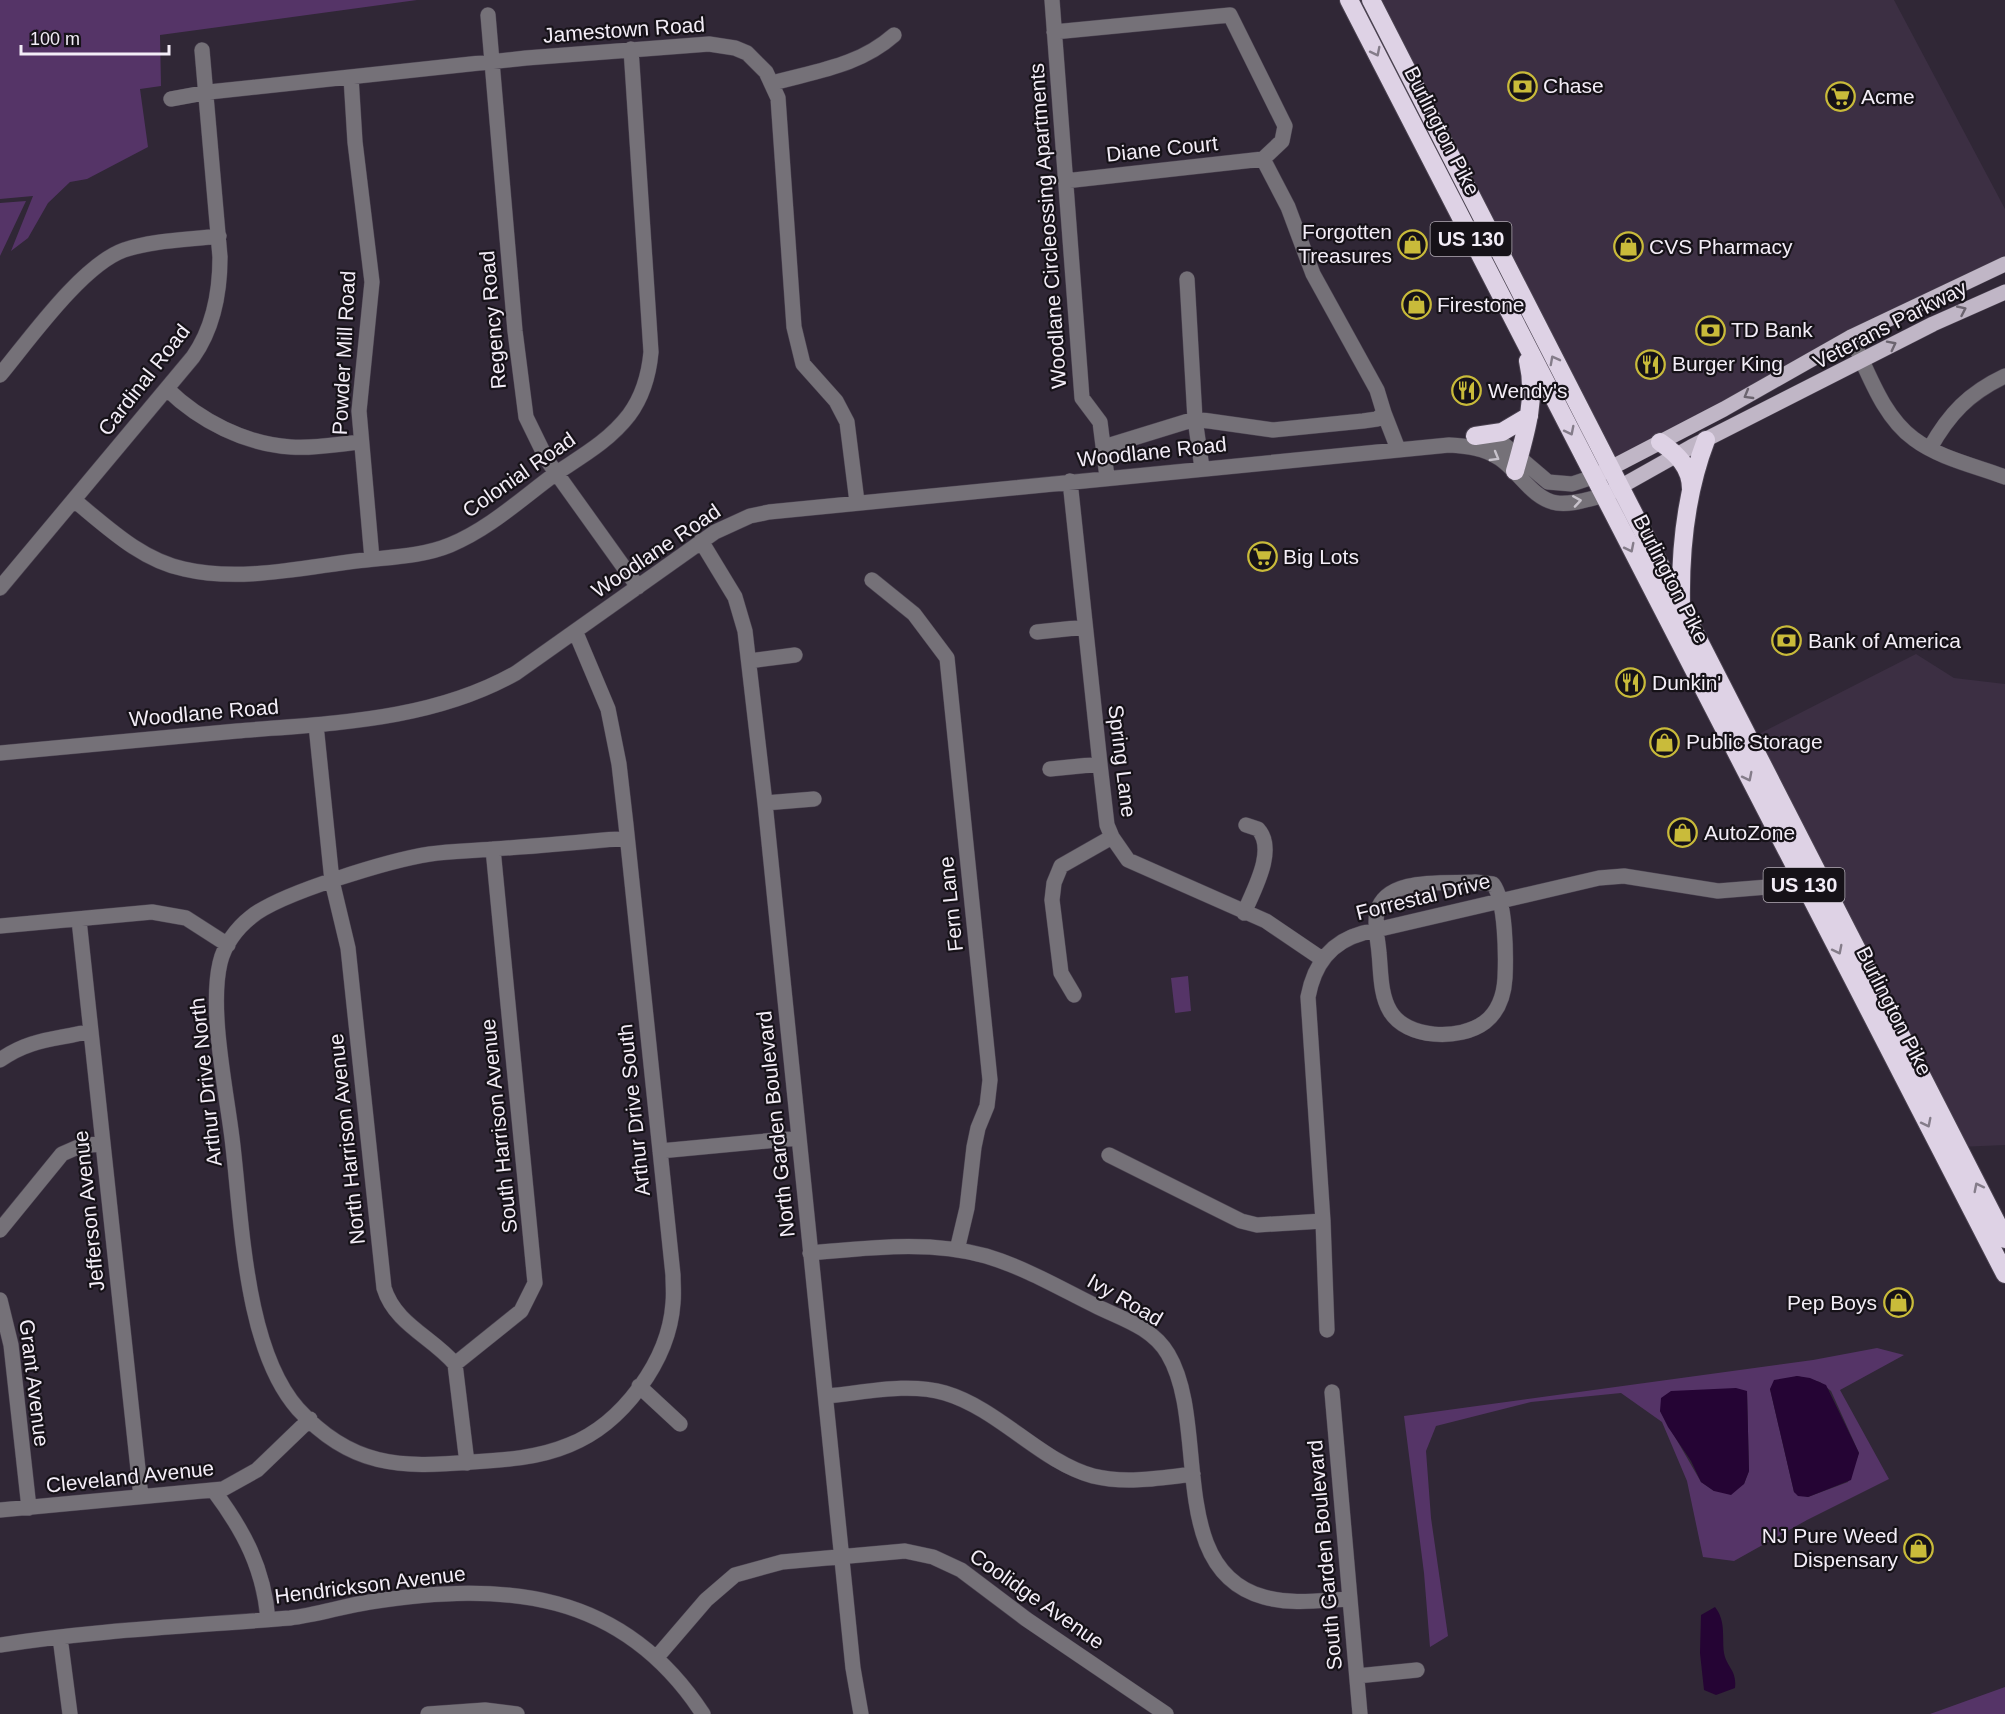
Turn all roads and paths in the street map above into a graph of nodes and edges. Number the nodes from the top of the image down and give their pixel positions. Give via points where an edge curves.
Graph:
1 (1052, 0) edge
2 (1349, 0) edge
3 (1371, 0) edge
4 (488, 15) dead end
5 (1054, 32) junction
6 (894, 35) dead end
7 (631, 49) junction
8 (201, 50) dead end
9 (491, 62) junction
10 (351, 77) junction
11 (773, 83) junction
12 (205, 93) junction
13 (171, 99) dead end
14 (1263, 159) junction
15 (1065, 181) junction
16 (219, 237) junction
17 (2005, 264) edge
18 (1187, 279) dead end
19 (2005, 292) edge
20 (1521, 336) junction
21 (1851, 337) junction
22 (1863, 360) junction
23 (0, 375) edge
24 (2005, 376) edge
25 (167, 389) junction
26 (1384, 413) junction
27 (1529, 416) junction
28 (1195, 419) junction
29 (1475, 436) junction
30 (1706, 440) junction
31 (361, 442) junction
32 (1660, 442) junction
33 (1431, 446) junction
34 (1104, 447) junction
35 (1930, 448) junction
36 (1398, 449) junction
37 (1677, 455) junction
38 (1517, 465) junction
39 (1202, 468) junction
40 (1610, 468) junction
41 (556, 474) junction
42 (1107, 477) junction
43 (1593, 477) junction
44 (2005, 477) edge
45 (1070, 481) junction
46 (1620, 487) junction
47 (1691, 494) junction
48 (1603, 496) junction
49 (74, 500) junction
50 (857, 502) junction
51 (701, 541) junction
52 (372, 559) junction
53 (872, 580) dead end
54 (638, 587) junction
55 (0, 588) edge
56 (1681, 610) junction
57 (1085, 627) junction
58 (1037, 632) dead end
59 (576, 633) junction
60 (795, 656) dead end
61 (749, 661) junction
62 (316, 724) junction
63 (0, 753) edge
64 (1100, 764) junction
65 (1050, 769) dead end
66 (814, 799) dead end
67 (765, 803) junction
68 (1246, 825) dead end
69 (1112, 837) junction
70 (627, 838) junction
71 (493, 849) junction
72 (333, 881) junction
73 (1804, 884) junction
74 (1499, 900) junction
75 (1244, 913) junction
76 (79, 920) junction
77 (0, 926) edge
78 (1377, 930) junction
79 (228, 945) junction
80 (1322, 959) junction
81 (1074, 995) dead end
82 (90, 1031) junction
83 (0, 1060) edge
84 (798, 1138) junction
85 (102, 1143) junction
86 (660, 1151) junction
87 (1109, 1155) dead end
88 (1323, 1221) junction
89 (0, 1230) edge
90 (2005, 1239) edge
91 (957, 1250) junction
92 (810, 1253) junction
93 (2005, 1274) edge
94 (0, 1300) edge
95 (1327, 1330) dead end
96 (455, 1364) junction
97 (639, 1386) junction
98 (1332, 1392) dead end
99 (826, 1396) junction
100 (310, 1419) junction
101 (680, 1424) dead end
102 (467, 1463) junction
103 (1193, 1474) junction
104 (214, 1491) junction
105 (141, 1497) junction
106 (29, 1508) junction
107 (0, 1510) edge
108 (842, 1555) junction
109 (1350, 1599) junction
110 (268, 1620) junction
111 (60, 1637) junction
112 (0, 1645) edge
113 (657, 1657) junction
114 (1417, 1671) dead end
115 (1357, 1676) junction
116 (70, 1714) edge
117 (428, 1714) edge
118 (517, 1714) edge
119 (704, 1714) edge
120 (861, 1714) edge
121 (1166, 1714) edge
122 (1360, 1714) edge

1 - 5 street, Woodlane Circleossing Apartments
2 -> 20 highway, Burlington Pike / US 130
40 -> 3 highway, Burlington Pike / US 130
4 - 9 street, Regency Road
5 - 14 street, Woodlane Circleossing Apartments via 1230,15 1285,126 1282,141
5 - 15 street, Woodlane Circleossing Apartments
6 - 11 street via 857,61
7 - 9 street, Jamestown Road
7 - 11 street, Jamestown Road via 696,44 735,48 757,62
7 - 41 street, Colonial Road via 651,328 650,363 641,394 618,428
8 - 12 street, Cardinal Road
9 - 10 street, Jamestown Road
9 - 41 street, Regency Road via 522,401 531,431
10 - 12 street, Jamestown Road
10 - 31 street, Powder Mill Road via 372,282 360,398
11 - 50 street, Jamestown Road via 780,111 796,340 803,364 836,401 847,422
12 - 13 street, Jamestown Road
12 - 16 street, Cardinal Road
14 - 15 street, Diane Court
14 - 26 street via 1288,207 1313,274 1377,390
15 - 34 street, Woodlane Circleossing Apartments via 1082,398 1100,422
16 - 23 street via 138,246 99,263
16 - 25 street, Cardinal Road via 220,283 209,328 194,357
17 - 21 main road, Veterans Parkway
18 - 28 street
22 -> 19 main road, Veterans Parkway
20 - 27 highway via 1533,389
20 -> 43 highway, Burlington Pike / US 130
21 - 22 street
21 -> 32 main road, Veterans Parkway
22 - 30 main road, Veterans Parkway
22 - 35 street via 1893,419
24 - 35 street via 1958,406
25 - 31 street via 207,419 251,440 291,447
25 - 49 street, Cardinal Road
26 - 28 street via 1363,421 1273,430
26 - 36 street
27 - 29 highway via 1502,432
27 - 38 highway
28 - 34 street
28 - 39 street
29 - 33 street, Woodlane Road
29 - 38 street, Woodlane Road via 1501,442
30 - 37 main road, Veterans Parkway
30 - 47 highway
31 - 52 street, Powder Mill Road
32 - 37 highway
32 - 40 main road, Veterans Parkway
33 - 36 street, Woodlane Road
33 -> 38 street, Woodlane Road via 1467,446
34 - 42 street, Woodlane Circleossing Apartments
35 - 44 street
36 - 39 street, Woodlane Road
37 - 46 main road, Veterans Parkway
37 - 47 highway via 1690,476
38 - 43 street, Woodlane Road via 1548,482 1572,484
38 -> 48 street, Woodlane Road via 1533,489 1555,503
39 - 42 street, Woodlane Road
40 - 43 main road, Veterans Parkway
40 - 46 highway, Burlington Pike / US 130
41 - 52 street, Colonial Road via 492,521 449,545
41 - 54 street, Regency Road
42 - 45 street, Woodlane Road
43 - 48 highway, Burlington Pike / US 130
45 - 50 street, Woodlane Road
45 - 57 street, Spring Lane
46 - 48 main road, Veterans Parkway
46 - 56 highway, Burlington Pike / US 130
47 - 56 highway via 1681,563
48 -> 73 highway, Burlington Pike / US 130
49 - 52 street, Colonial Road via 142,552 194,572 242,573
49 - 55 street, Cardinal Road
50 - 51 street, Woodlane Road via 750,516
51 - 54 street, Woodlane Road
51 - 61 street, North Garden Boulevard via 735,597
53 - 91 street, Fern Lane via 914,614 947,658 990,1080
54 - 59 street, Woodlane Road
90 -> 56 highway, Burlington Pike / US 130
57 - 58 street
57 - 64 street, Spring Lane
59 - 62 street, Woodlane Road via 516,673 461,699 412,712
59 - 70 street, Arthur Drive South via 608,709
60 - 61 street
61 - 67 street, North Garden Boulevard
62 - 63 street, Woodlane Road
62 - 72 street, North Harrison Avenue
64 - 65 street
64 - 69 street, Spring Lane
66 - 67 street
67 - 84 street, North Garden Boulevard
68 - 75 street via 1257,829 1265,843 1263,862
69 - 75 street, Spring Lane via 1128,860
69 - 81 street via 1061,866 1054,883 1052,900 1061,973
70 - 71 street, Arthur Drive North
70 - 86 street, Arthur Drive South
71 - 72 street, Arthur Drive North via 418,856
71 - 96 street, South Harrison Avenue via 535,1283 521,1311
72 - 79 street, Arthur Drive North via 262,910 236,930
72 - 96 street, North Harrison Avenue via 348,948 387,1300
73 - 74 street, Forrestal Drive via 1718,891 1611,876
73 -> 93 highway, Burlington Pike / US 130
74 - 78 street, Forrestal Drive
74 - 78 street via 1497,889 1488,882 1398,889 1380,904
74 - 78 street via 1505,969 1501,1000 1483,1024 1463,1031 1421,1032 1396,1018 1383,993
75 - 80 street, Spring Lane via 1266,921
76 - 77 street
76 - 79 street via 152,912 175,914
76 - 82 street, Jefferson Avenue
78 - 80 street, Forrestal Drive via 1343,940
79 - 100 street, Arthur Drive North via 220,963 219,1023 252,1302 269,1362 287,1394
80 - 88 street, Forrestal Drive via 1311,982 1308,1018
82 - 83 street via 41,1040
82 - 85 street, Jefferson Avenue
84 - 86 street
84 - 92 street, North Garden Boulevard
85 - 89 street via 62,1154
85 - 105 street, Jefferson Avenue
86 - 97 street, Arthur Drive South via 673,1303 658,1356
87 - 88 street via 1241,1221 1257,1225
88 - 95 street, Forrestal Drive
91 - 92 street, Ivy Road via 902,1246
91 - 103 street, Ivy Road via 1034,1274 1152,1335 1167,1352 1181,1384
92 - 99 street, North Garden Boulevard
94 - 106 street, Grant Avenue via 10,1345
96 - 102 street
97 - 101 street
97 - 102 street, Arthur Drive South via 603,1426 569,1445 525,1457
98 - 109 street, South Garden Boulevard
99 - 103 street via 932,1390 979,1408 1082,1473 1129,1480
99 - 108 street, North Garden Boulevard
100 - 102 street, Arthur Drive North via 351,1449 384,1462 421,1467
100 - 104 street, Cleveland Avenue via 248,1476
103 - 109 street, Ivy Road via 1204,1541 1234,1581 1253,1594 1277,1600
104 - 105 street, Cleveland Avenue
104 - 110 street via 232,1515 258,1564
105 - 106 street, Cleveland Avenue
106 - 107 street, Cleveland Avenue
108 - 113 street, Coolidge Avenue via 770,1564 735,1575 706,1600
108 - 120 street, North Garden Boulevard
108 - 121 street, Coolidge Avenue via 905,1551 948,1563 975,1578 1026,1618
109 - 115 street, South Garden Boulevard
110 - 111 street, Hendrickson Avenue
110 - 113 street, Hendrickson Avenue via 383,1600 482,1592 521,1594 560,1602 596,1617
111 - 112 street, Hendrickson Avenue
111 - 116 street
113 - 119 street, Hendrickson Avenue
114 - 115 street
115 - 122 street, South Garden Boulevard
117 - 118 street via 485,1710

